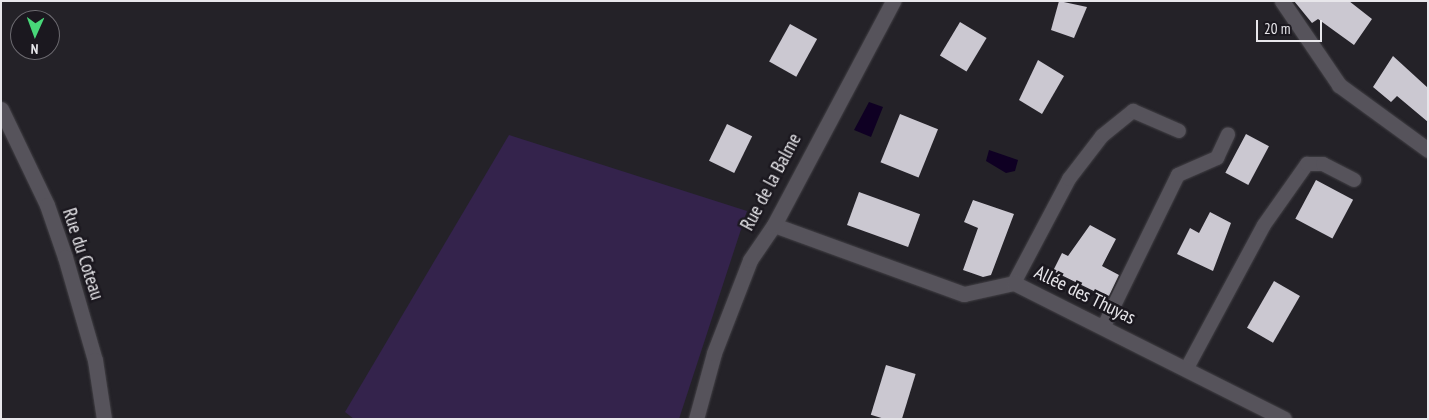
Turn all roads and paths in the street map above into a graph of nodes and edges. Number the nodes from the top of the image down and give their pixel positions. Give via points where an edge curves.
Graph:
1 (893, 1) edge
2 (1282, 1) edge
3 (1, 109) edge
4 (1179, 131) dead end
5 (1228, 134) dead end
6 (1428, 150) edge
7 (1354, 180) dead end
8 (774, 225) junction
9 (1014, 283) junction
10 (1104, 326) junction
11 (1186, 368) junction
12 (104, 419) edge
13 (696, 419) edge
14 (1284, 419) edge

1 - 8 street, Rue de la Balme
2 - 6 street via 1339,85
3 - 12 street, Rue du Coteau via 47,205 65,257 95,360
4 - 9 lane via 1133,111 1102,136 1069,179
5 - 10 lane via 1217,158 1178,174
7 - 11 lane via 1323,164 1307,164 1264,226
8 - 9 street, Allée des Thuyas via 964,294
8 - 13 street, Rue de la Balme via 750,260 714,353
9 - 10 street, Allée des Thuyas
10 - 11 street, Allée des Thuyas
11 - 14 street, Allée des Thuyas

